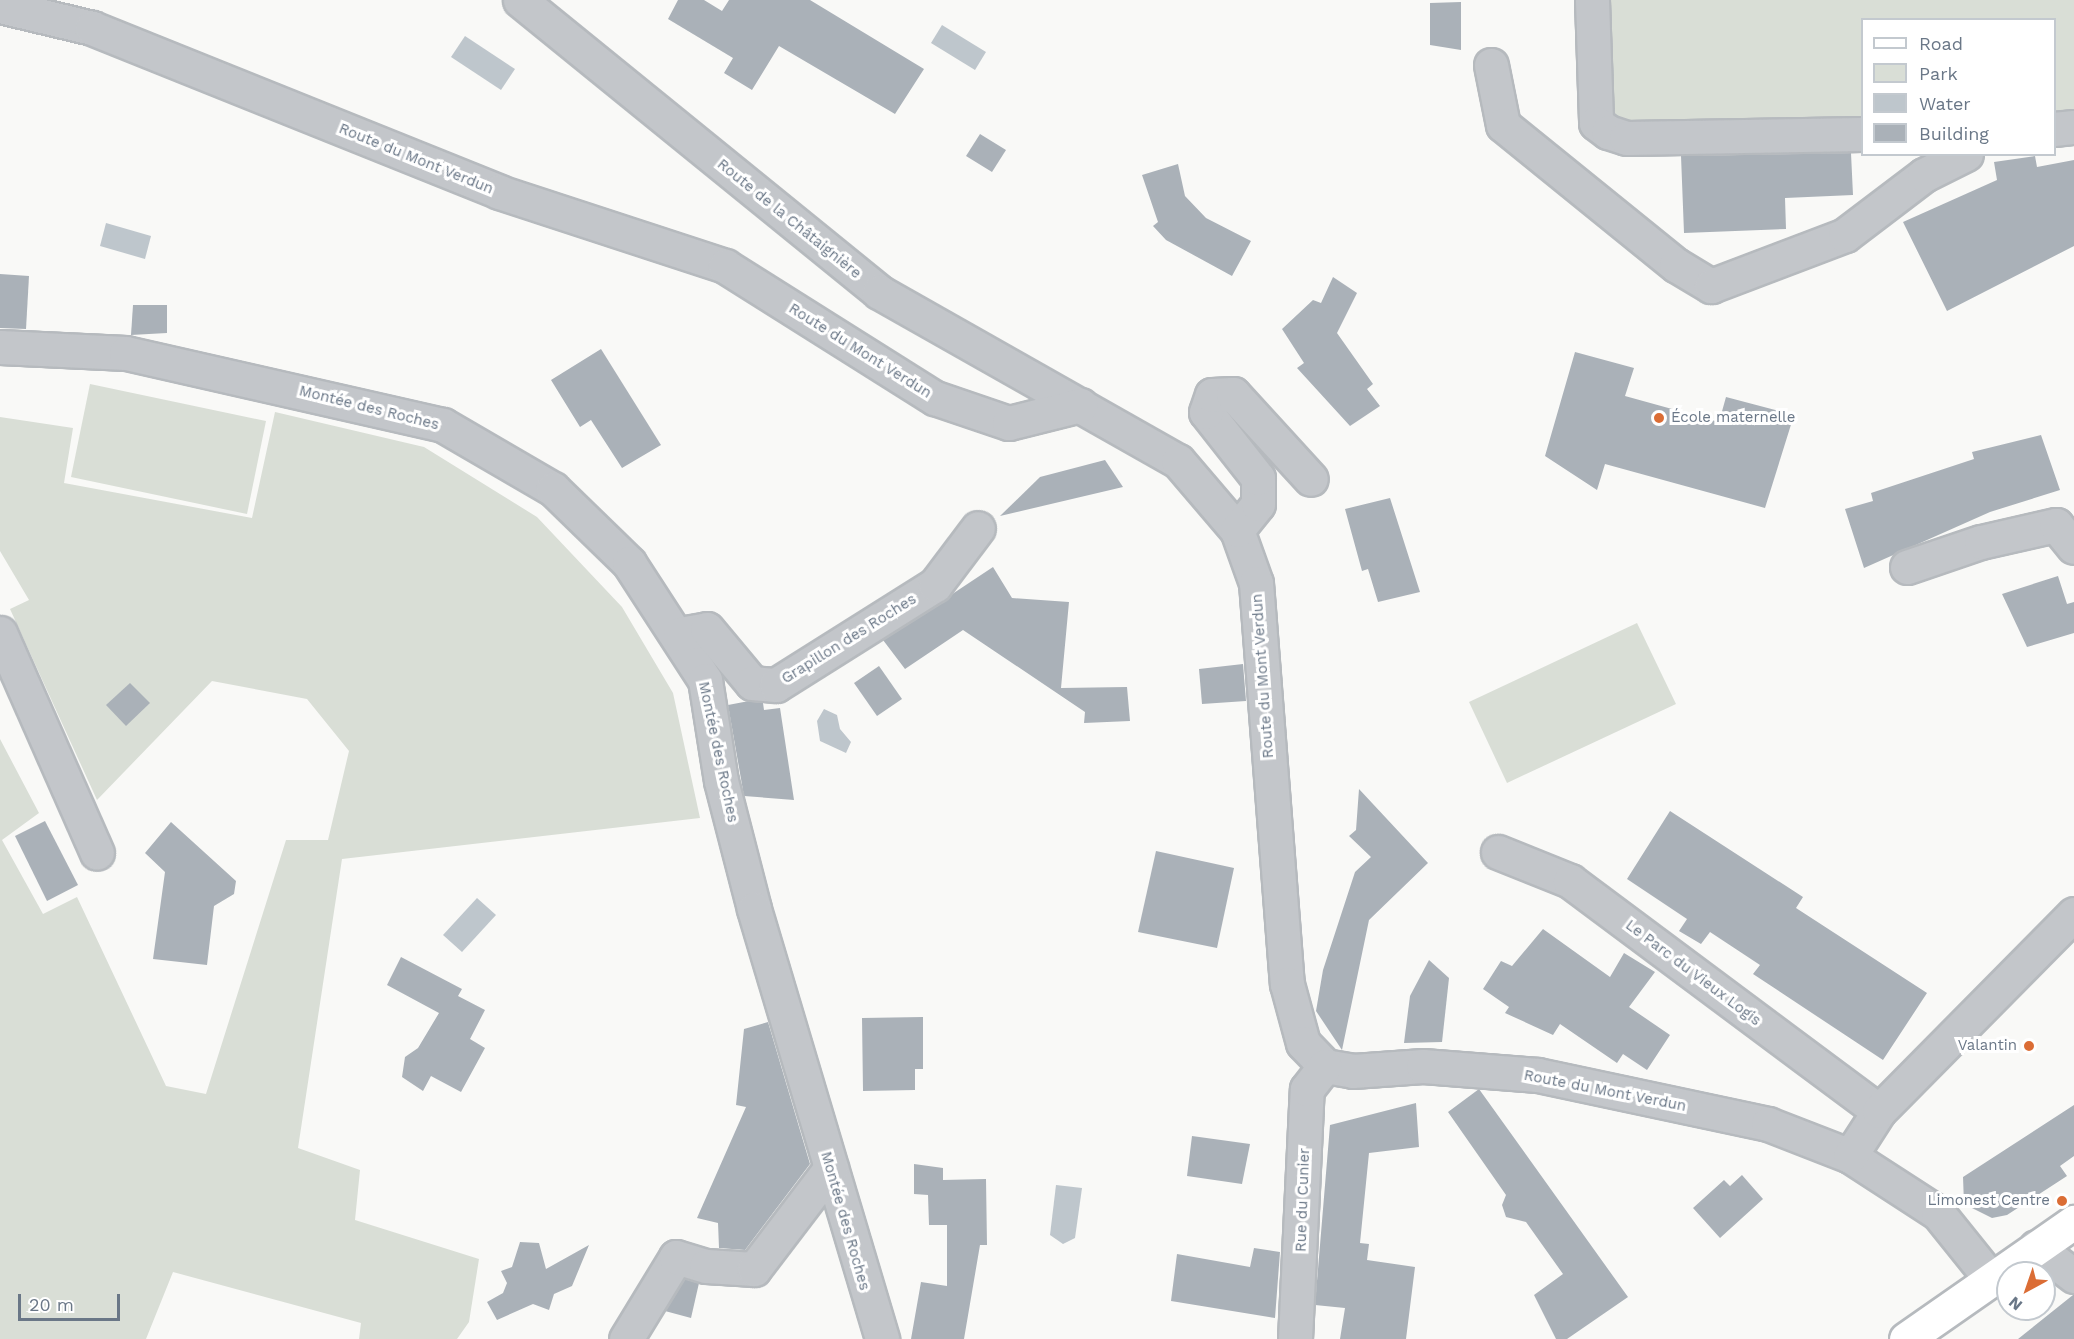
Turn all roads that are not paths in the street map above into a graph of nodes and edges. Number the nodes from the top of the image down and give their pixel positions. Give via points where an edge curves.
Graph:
1 (520, 0) edge
2 (1592, 0) edge
3 (0, 6) edge
4 (1491, 65) dead end
5 (2074, 127) edge
6 (2056, 129) edge
7 (1861, 134) edge
8 (1962, 156) edge
9 (0, 347) edge
10 (1081, 405) junction
11 (1311, 479) dead end
12 (978, 528) dead end
13 (1237, 530) junction
14 (2074, 547) edge
15 (1907, 567) dead end
16 (0, 633) edge
17 (680, 634) junction
18 (1498, 852) dead end
19 (97, 853) dead end
20 (2074, 914) edge
21 (1325, 1066) junction
22 (1879, 1111) junction
23 (1850, 1156) junction
24 (831, 1168) junction
25 (2074, 1222) edge
26 (2036, 1247) junction
27 (2074, 1276) edge
28 (1991, 1279) junction
29 (626, 1339) edge
30 (882, 1339) edge
31 (1295, 1339) edge
32 (1906, 1339) edge

1 - 10 street, Route de la Châtaignière via 879,292
2 - 7 street via 1596,123 1608,132 1626,138
3 - 10 street, Route du Mont Verdun via 92,28 499,192 725,267 935,398 1009,423
4 - 8 street via 1503,125 1676,265 1712,286 1845,235 1924,175
5 - 6 street
9 - 17 street, Montée des Roches via 126,353 442,425 553,489 629,563
10 - 13 street, Route du Mont Verdun via 1178,461
11 - 13 street via 1233,394 1212,395 1206,412 1258,477 1258,504
12 - 17 street, Grapillon des Roches via 934,585 776,685 752,683 707,629
13 - 21 street, Route du Mont Verdun via 1256,583 1287,984 1304,1043
14 - 15 street via 2056,525 1981,542
16 - 19 street
17 - 24 street, Montée des Roches via 705,680 721,781
18 - 22 street, Le Parc du Vieux Logis via 1570,881
20 - 22 street
21 - 23 street, Route du Mont Verdun via 1353,1071 1423,1066 1538,1075 1768,1124
21 - 31 street, Rue du Cunier via 1307,1089
22 - 23 street
23 - 28 street, Route du Mont Verdun via 1938,1213
24 - 29 street via 754,1269 706,1266 676,1257
24 - 30 street, Montée des Roches
25 - 26 main road
26 - 27 street
26 - 28 main road
28 - 32 main road

